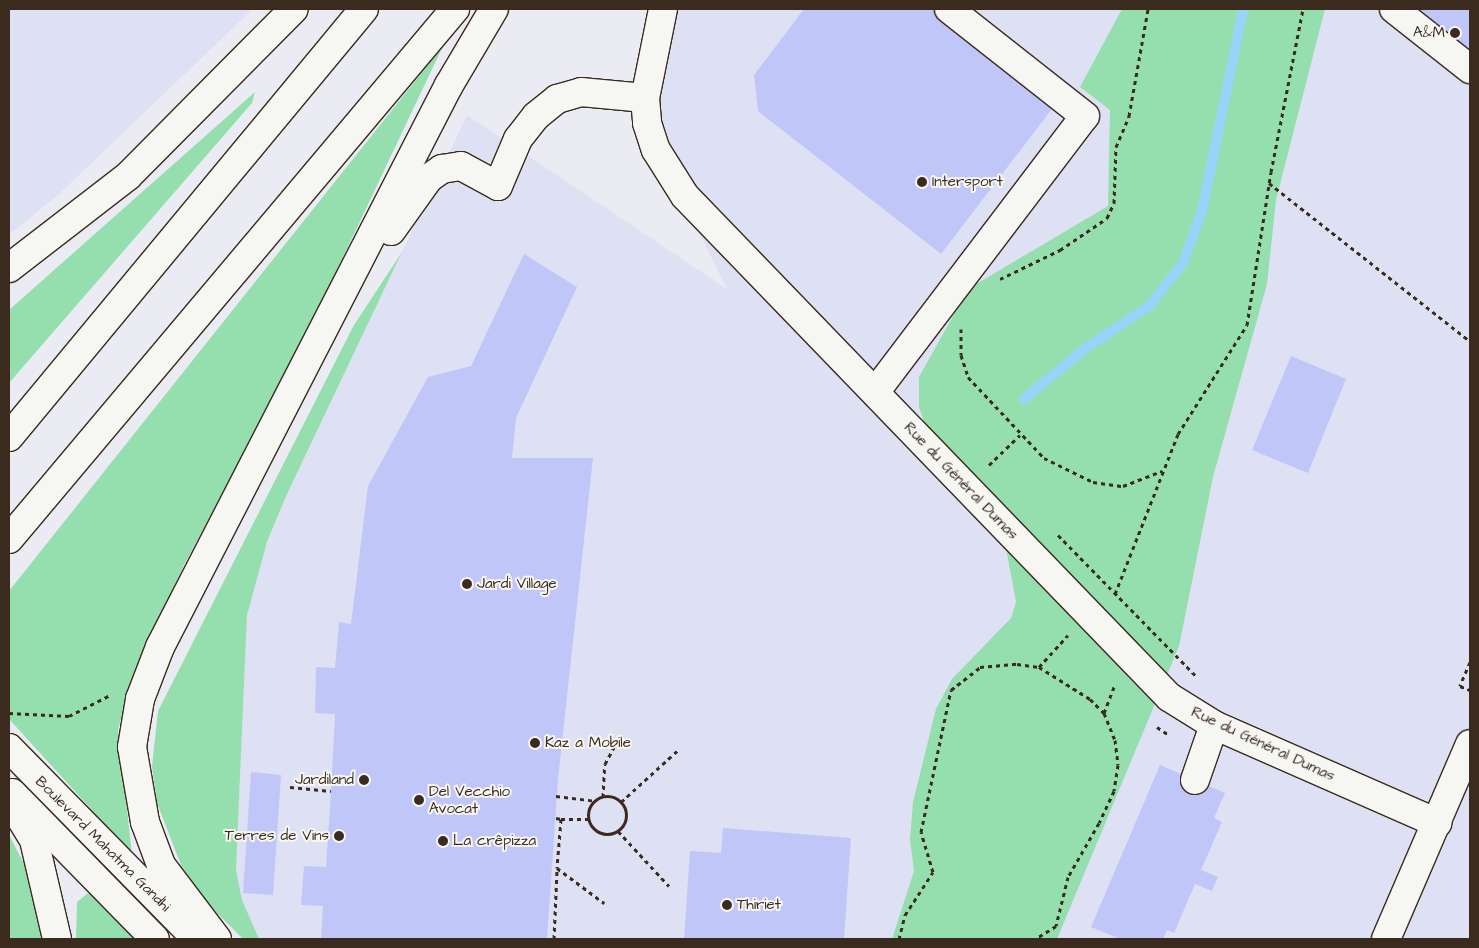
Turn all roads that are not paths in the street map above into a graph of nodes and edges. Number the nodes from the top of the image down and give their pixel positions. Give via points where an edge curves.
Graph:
1 (294, 9) edge
2 (364, 9) edge
3 (455, 9) edge
4 (494, 9) edge
5 (663, 9) edge
6 (949, 9) edge
7 (1394, 9) edge
8 (1470, 69) edge
9 (645, 98) junction
10 (9, 268) edge
11 (342, 300) junction
12 (876, 392) junction
13 (9, 437) edge
14 (9, 539) edge
15 (1214, 725) junction
16 (1470, 744) edge
17 (9, 748) edge
18 (1195, 780) dead end
19 (9, 790) edge
20 (9, 799) edge
21 (1437, 822) junction
22 (57, 939) edge
23 (155, 939) edge
24 (197, 939) edge
25 (217, 939) edge
26 (1386, 939) edge

1 - 10 main road via 128,176
2 - 13 main road
3 - 14 main road
4 - 11 main road via 449,85
5 - 9 main road, Rue du Général Dumas
6 - 12 main road via 1085,116
7 - 8 main road
9 - 11 main road via 581,92 557,99 536,116 518,139 498,186 461,166 442,169 429,178
9 - 12 main road, Rue du Général Dumas via 656,150 671,178
11 - 25 main road via 160,647 140,699 132,747 145,822 161,865
12 - 15 main road, Rue du Général Dumas via 1150,679 1169,697
15 - 18 main road
15 - 21 main road, Rue du Général Dumas
16 - 21 main road
17 - 24 main road, Boulevard Mahatma Gandhi
19 - 23 main road, Boulevard Mahatma Gandhi
20 - 22 main road via 34,840 46,877
21 - 26 main road

